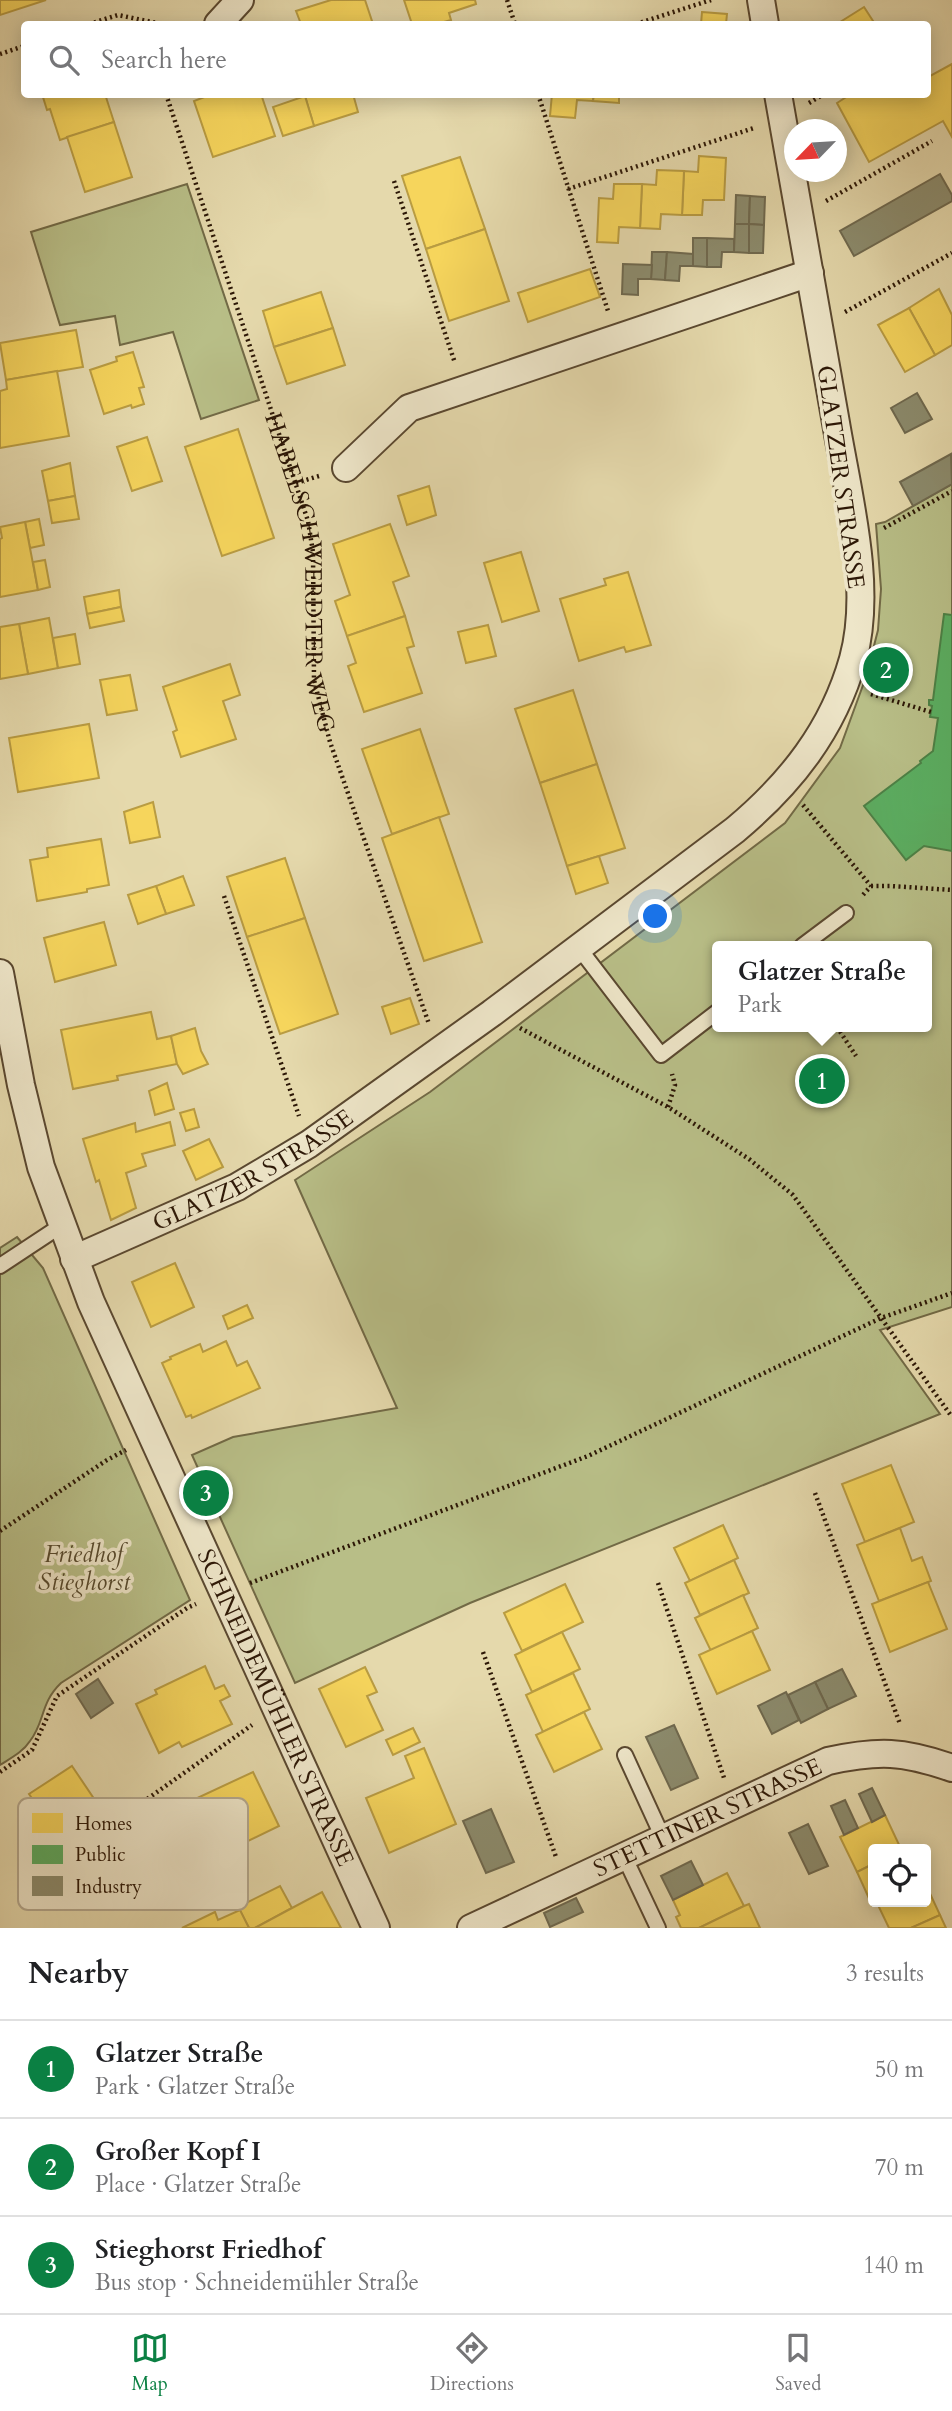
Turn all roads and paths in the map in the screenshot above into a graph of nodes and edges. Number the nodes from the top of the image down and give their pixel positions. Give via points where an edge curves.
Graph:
1 (240, 0) edge
2 (507, 0) edge
3 (711, 0) edge
4 (761, 0) edge
5 (99, 21) edge
6 (139, 21) edge
7 (221, 21) edge
8 (514, 21) edge
9 (645, 21) edge
10 (764, 21) edge
11 (21, 47) edge
12 (0, 54) edge
13 (167, 98) edge
14 (538, 98) edge
15 (809, 98) edge
16 (780, 106) edge
17 (932, 141) dead end
18 (394, 181) dead end
19 (568, 189) junction
20 (800, 215) junction
21 (952, 253) edge
22 (810, 273) junction
23 (240, 320) junction
24 (233, 322) dead end
25 (820, 326) junction
26 (616, 338) junction
27 (464, 390) junction
28 (346, 468) dead end
29 (952, 491) edge
30 (856, 543) junction
31 (843, 686) junction
32 (931, 712) dead end
33 (785, 784) junction
34 (871, 887) junction
35 (952, 890) edge
36 (224, 896) dead end
37 (846, 913) joint
38 (809, 941) edge
39 (579, 948) junction
40 (0, 973) edge
41 (492, 1013) junction
42 (712, 1016) edge
43 (839, 1032) edge
44 (439, 1051) junction
45 (856, 1056) dead end
46 (309, 1144) junction
47 (62, 1225) junction
48 (74, 1259) junction
49 (0, 1266) edge
50 (952, 1293) edge
51 (881, 1318) junction
52 (952, 1417) edge
53 (152, 1436) junction
54 (815, 1493) dead end
55 (0, 1531) edge
56 (658, 1583) dead end
57 (223, 1593) junction
58 (483, 1652) dead end
59 (278, 1714) junction
60 (900, 1753) junction
61 (625, 1755) dead end
62 (952, 1768) edge
63 (0, 1772) edge
64 (148, 1798) edge
65 (733, 1805) junction
66 (663, 1838) junction
67 (624, 1856) junction
68 (565, 1884) junction
69 (376, 1928) edge
70 (471, 1928) edge
71 (658, 1928) edge

1 - 7 street
2 - 8 path
3 - 9 path
4 - 10 street
5 - 6 path via 118,15
11 - 12 path
13 - 23 path, HABELSCHWERDTER WEG
14 - 19 path
15 - 16 path
16 - 19 path
16 - 20 street, GLATZER STRASSE
17 - 20 path
18 - 27 path
19 - 26 path
20 - 22 street, GLATZER STRASSE
21 - 25 path
22 - 25 street, GLATZER STRASSE
22 - 26 street
23 - 24 path
23 - 44 path, HABELSCHWERDTER WEG via 308,521 313,552 314,680 330,742
25 - 30 street, GLATZER STRASSE
26 - 27 street
27 - 28 street via 409,408
29 - 30 path
30 - 31 street, GLATZER STRASSE via 859,624
31 - 32 path
31 - 33 street, GLATZER STRASSE via 814,747
33 - 34 path
33 - 39 street, GLATZER STRASSE via 735,830
34 - 35 path
34 - 37 path
36 - 46 path
37 - 38 lane
39 - 41 street, GLATZER STRASSE
39 - 42 lane via 661,1055
40 - 47 street, SCHNEIDEMÜHLER STRASSE via 41,1167
41 - 44 street, GLATZER STRASSE
41 - 51 path via 668,1107 749,1159 793,1195
43 - 45 path
44 - 46 street, GLATZER STRASSE
46 - 48 street, GLATZER STRASSE via 237,1187
47 - 48 street, SCHNEIDEMÜHLER STRASSE
47 - 49 lane
48 - 53 street, SCHNEIDEMÜHLER STRASSE
50 - 51 path
51 - 52 path
51 - 57 path via 588,1456
53 - 55 path
53 - 57 street, SCHNEIDEMÜHLER STRASSE
54 - 60 path via 900,1723
56 - 65 path
57 - 59 street, SCHNEIDEMÜHLER STRASSE
57 - 63 path via 187,1608 57,1696 32,1750
58 - 68 path
59 - 64 path via 243,1730
59 - 69 street, SCHNEIDEMÜHLER STRASSE
60 - 62 street, STETTINER STRASSE
60 - 65 street, STETTINER STRASSE via 828,1761
61 - 66 lane
65 - 66 street, STETTINER STRASSE
66 - 67 street, STETTINER STRASSE
67 - 68 street, STETTINER STRASSE
67 - 71 lane
68 - 70 street, STETTINER STRASSE

